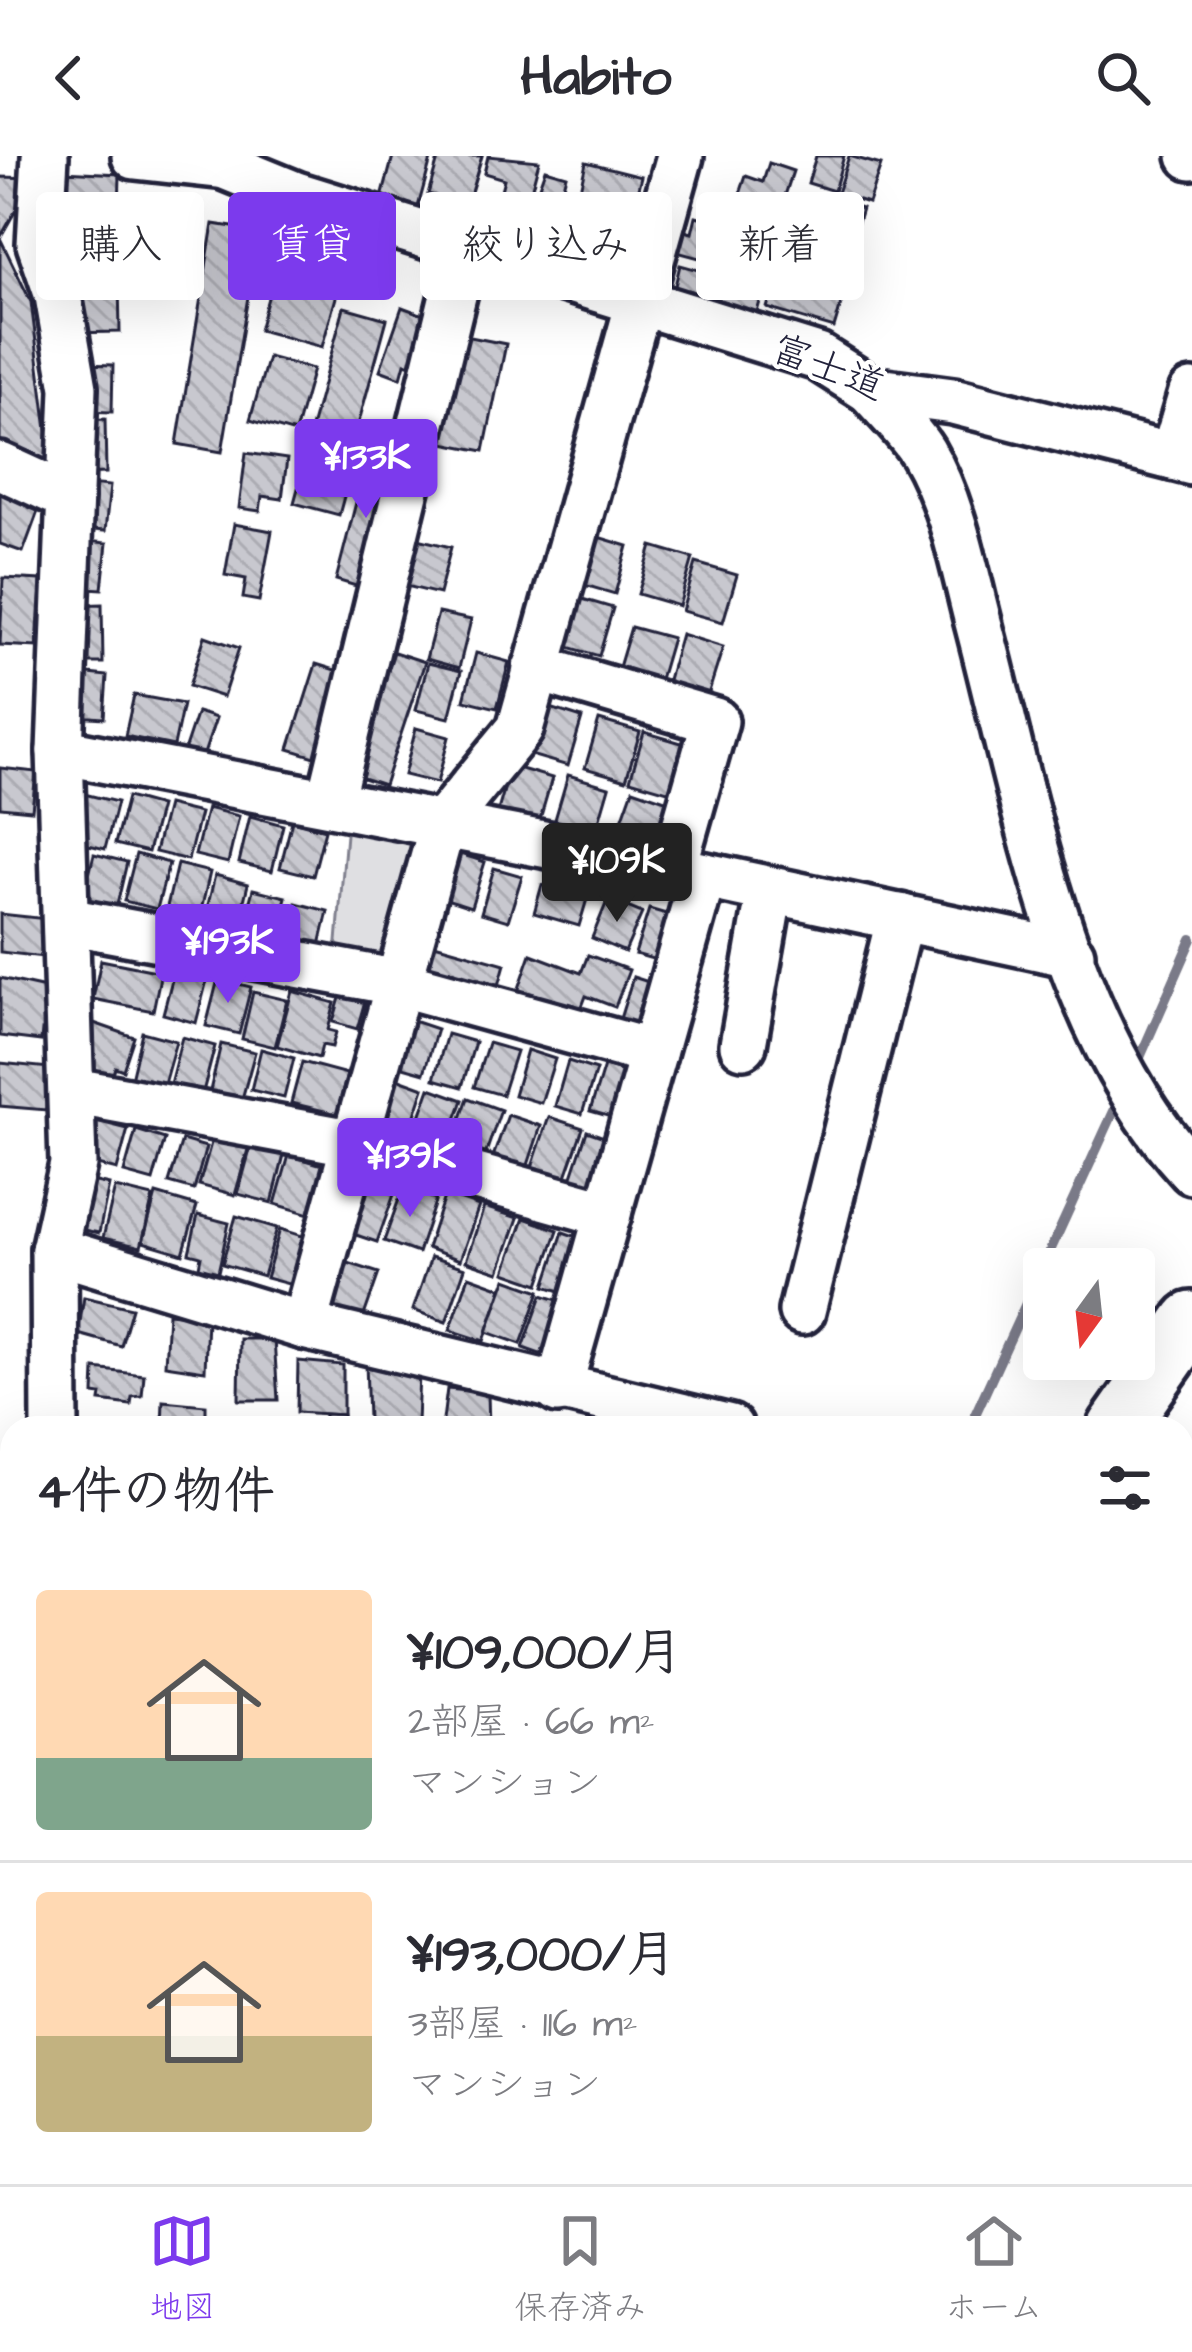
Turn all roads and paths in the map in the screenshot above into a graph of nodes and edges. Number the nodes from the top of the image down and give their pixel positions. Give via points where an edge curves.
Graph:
1 (45, 156) edge
2 (135, 156) edge
3 (680, 156) edge
4 (209, 160) edge
5 (420, 231) edge
6 (451, 300) edge
7 (634, 300) edge
8 (637, 301) junction
9 (870, 390) junction
10 (1192, 393) edge
11 (1183, 459) edge
12 (0, 466) edge
13 (70, 498) junction
14 (536, 668) junction
15 (60, 751) junction
16 (330, 802) junction
17 (443, 824) junction
18 (688, 872) junction
19 (770, 890) junction
20 (900, 917) junction
21 (67, 921) junction
22 (1071, 954) junction
23 (399, 982) junction
24 (742, 1045) dead end
25 (653, 1053) junction
26 (74, 1091) junction
27 (355, 1143) junction
28 (1192, 1171) edge
29 (608, 1214) junction
30 (54, 1250) junction
31 (802, 1311) dead end
32 (1192, 1321) edge
33 (304, 1326) junction
34 (558, 1390) junction
35 (55, 1416) edge
36 (676, 1416) edge
37 (1125, 1416) edge

1 - 13 street via 40,244 74,388
2 - 4 street, 富士道
3 - 8 street
4 - 5 street, 富士道
6 - 16 street
7 - 8 street, 富士道
8 - 9 street, 富士道 via 818,357
8 - 14 street
9 - 11 street, 富士道 via 952,401
9 - 22 street via 922,452 952,525
10 - 11 street
12 - 13 street
13 - 15 street
14 - 17 street via 520,729
14 - 18 street via 715,722
15 - 16 street
15 - 21 street
16 - 17 street
17 - 18 street
17 - 23 street
18 - 19 street
18 - 25 street
19 - 20 street
19 - 24 street
20 - 22 street
20 - 31 street
21 - 23 street
21 - 26 street
22 - 28 street via 1127,1087
23 - 25 street
23 - 27 street
25 - 29 street
26 - 27 street
26 - 30 street via 73,1164
27 - 29 street
27 - 33 street
29 - 34 street
30 - 33 street
30 - 35 street
32 - 37 main road
33 - 34 street
34 - 36 street

